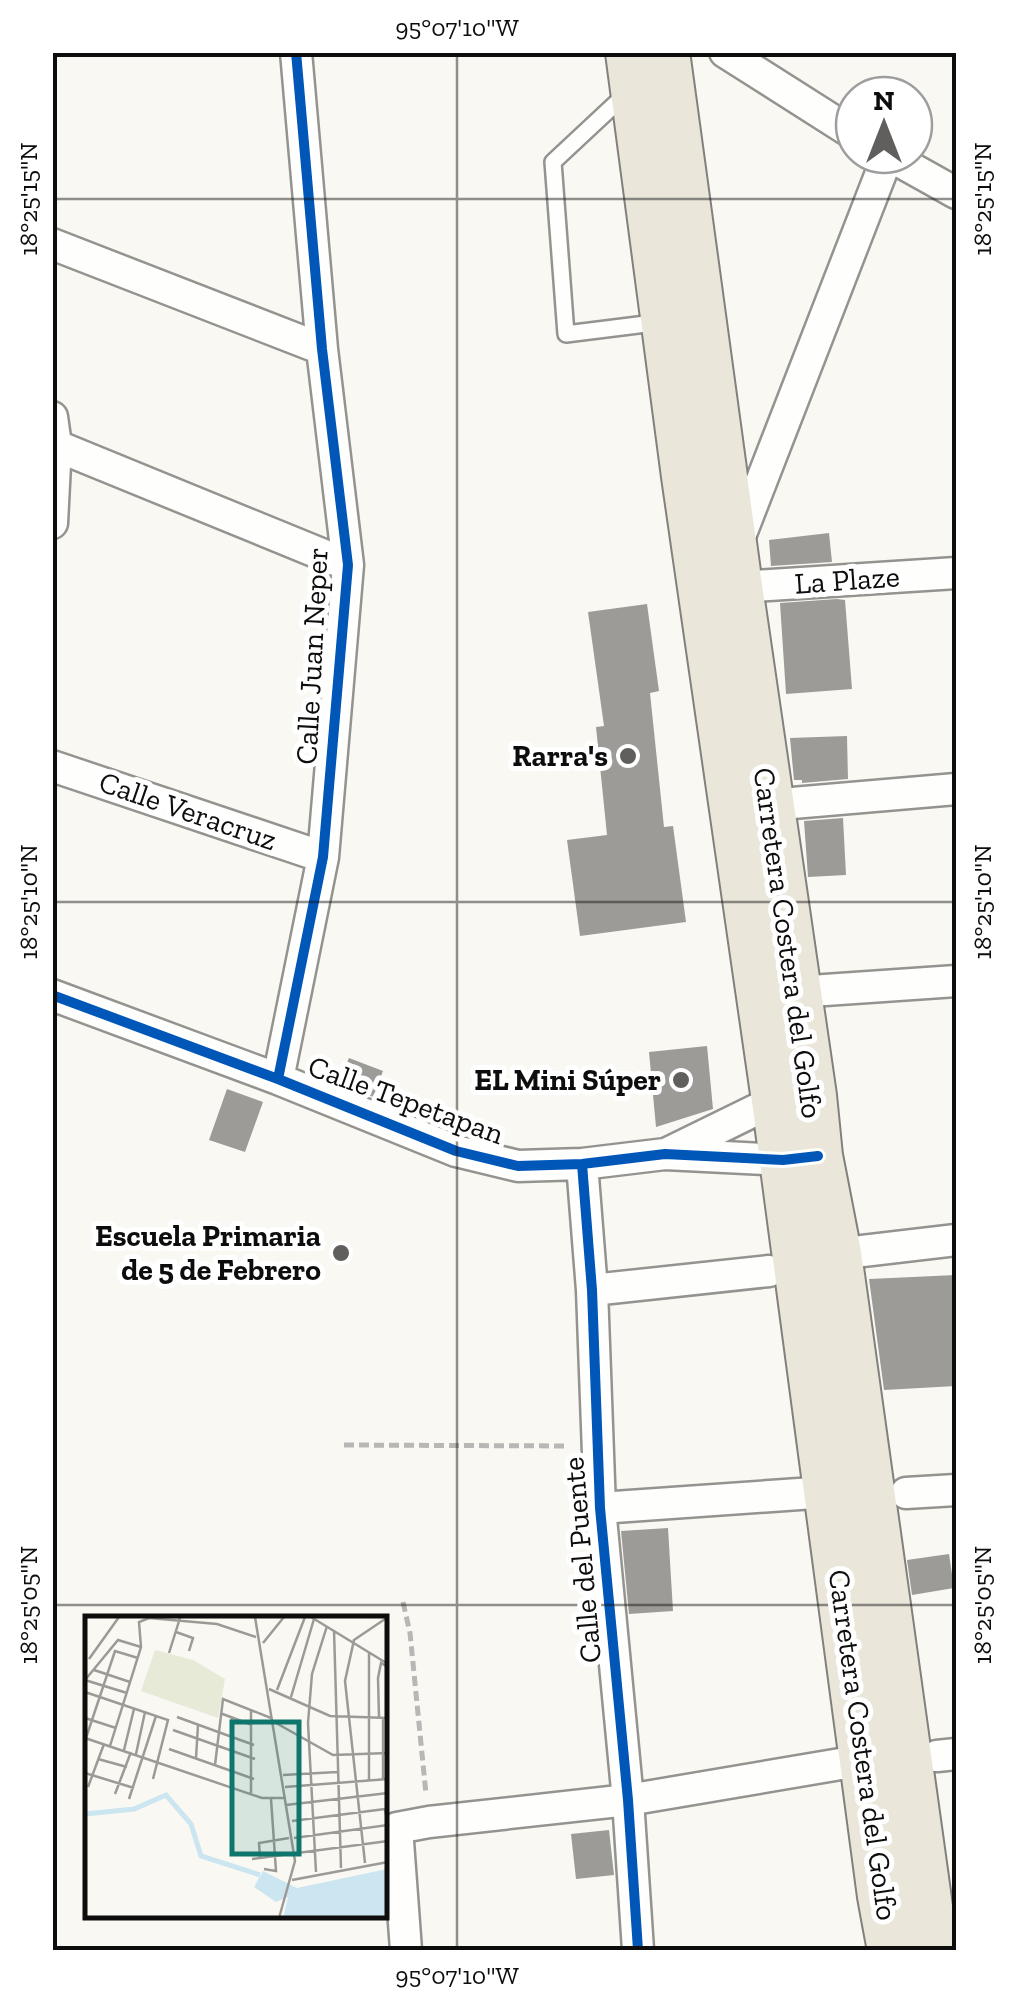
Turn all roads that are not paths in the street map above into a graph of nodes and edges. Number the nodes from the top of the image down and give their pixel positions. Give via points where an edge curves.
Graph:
1 (296, 52) edge
2 (726, 52) edge
3 (650, 67) edge
4 (834, 121) edge
5 (881, 175) edge
6 (924, 175) edge
7 (956, 193) edge
8 (52, 244) edge
9 (684, 322) junction
10 (322, 349) junction
11 (54, 436) edge
12 (52, 523) edge
13 (348, 565) junction
14 (736, 570) junction
15 (956, 573) edge
16 (52, 766) edge
17 (956, 789) edge
18 (769, 805) junction
19 (323, 857) junction
20 (956, 981) edge
21 (796, 992) junction
22 (52, 995) edge
23 (278, 1080) junction
24 (794, 1098) junction
25 (665, 1154) junction
26 (800, 1158) junction
27 (582, 1164) junction
28 (956, 1240) edge
29 (801, 1260) junction
30 (592, 1290) junction
31 (833, 1372) junction
32 (956, 1490) edge
33 (828, 1492) junction
34 (906, 1493) dead end
35 (600, 1508) junction
36 (864, 1760) junction
37 (628, 1800) junction
38 (406, 1950) edge
39 (638, 1950) edge
40 (892, 1950) edge
41 (934, 1950) edge

1 - 10 street, Calle Juan Neper
2 - 4 street
3 - 9 main road, Carretera Costera del Golfo
3 - 9 lane via 553,162 566,334
5 - 14 street
6 - 7 street
8 - 10 street
9 - 14 main road, Carretera Costera del Golfo
9 - 24 main road, Carretera Costera del Golfo via 686,476
10 - 13 street, Calle Juan Neper
11 - 12 street
11 - 13 street
13 - 19 street, Calle Juan Neper
14 - 15 street, La Plaze
14 - 18 main road, Carretera Costera del Golfo
16 - 19 street, Calle Veracruz
17 - 18 street
18 - 21 main road, Carretera Costera del Golfo
19 - 23 street, Calle Juan Neper
20 - 21 street
21 - 24 main road, Carretera Costera del Golfo
22 - 23 street, Calle Tepetapan
23 - 27 street, Calle Tepetapan via 456,1151 518,1166
24 - 25 street
24 - 26 main road, Carretera Costera del Golfo
25 - 26 street, Calle Tepetapan
25 - 27 street, Calle Tepetapan
26 - 29 main road, Carretera Costera del Golfo
27 - 30 street, Calle del Puente
28 - 29 street
29 - 30 street
29 - 31 main road, Carretera Costera del Golfo
30 - 35 street, Calle del Puente
31 - 33 main road, Carretera Costera del Golfo
31 - 41 main road, Carretera Costera del Golfo
32 - 34 street
33 - 35 street
33 - 36 main road, Carretera Costera del Golfo
35 - 37 street, Calle del Puente
36 - 37 street
36 - 40 main road, Carretera Costera del Golfo
37 - 38 street via 397,1828
37 - 39 street, Calle del Puente

